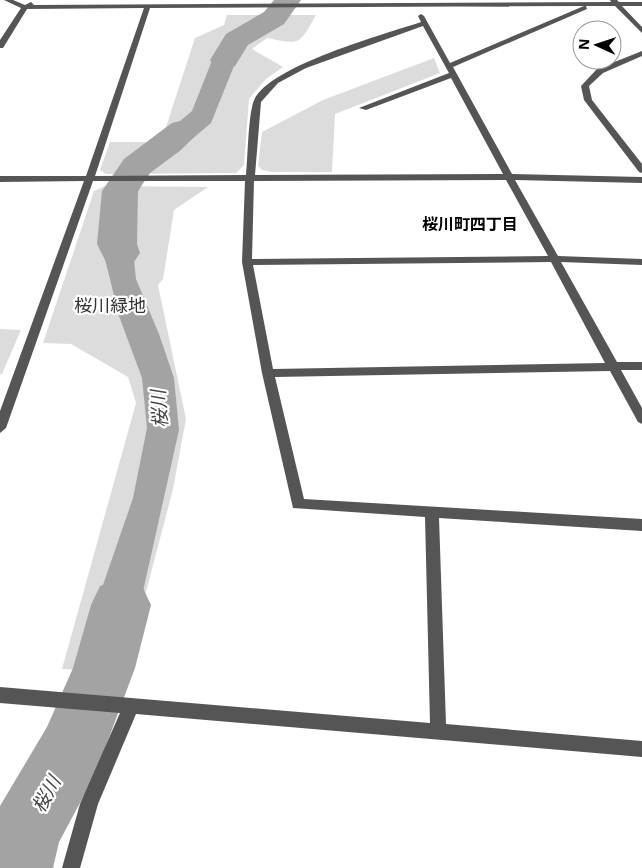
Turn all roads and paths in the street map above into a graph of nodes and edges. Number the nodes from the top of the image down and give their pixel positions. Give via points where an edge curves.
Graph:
1 (7, 0) edge
2 (37, 0) edge
3 (614, 2) edge
4 (416, 3) edge
5 (642, 4) edge
6 (265, 5) edge
7 (591, 5) junction
8 (25, 7) junction
9 (147, 8) junction
10 (425, 23) junction
11 (642, 31) edge
12 (0, 46) edge
13 (642, 52) edge
14 (451, 70) junction
15 (363, 108) dead end
16 (642, 170) edge
17 (510, 177) junction
18 (0, 179) edge
19 (89, 180) junction
20 (250, 180) junction
21 (642, 180) edge
22 (556, 259) junction
23 (247, 262) junction
24 (642, 262) edge
25 (615, 366) junction
26 (642, 366) edge
27 (268, 372) junction
28 (642, 419) edge
29 (0, 428) edge
30 (432, 512) junction
31 (642, 525) edge
32 (0, 695) edge
33 (132, 707) junction
34 (438, 732) junction
35 (642, 749) edge
36 (71, 868) edge

1 - 8 street
2 - 8 street
3 - 5 street
3 - 7 street
3 - 11 street
4 - 6 street via 305,7
4 - 7 street
4 - 10 street
6 - 9 street
7 - 14 street
8 - 9 street
8 - 12 street
9 - 19 street
10 - 14 street
10 - 20 street via 303,66 275,81 257,102
13 - 16 street via 600,71 585,86 588,100
14 - 15 street
14 - 17 street
17 - 20 street
17 - 21 street
17 - 22 street
18 - 19 street
19 - 20 street
19 - 29 street
20 - 23 street
22 - 23 street
22 - 24 street
22 - 25 street
23 - 27 street
25 - 26 street
25 - 27 street
25 - 28 street
27 - 30 street via 298,504
30 - 31 street
30 - 34 street
32 - 33 street
33 - 34 street
33 - 36 street via 88,804
34 - 35 street

